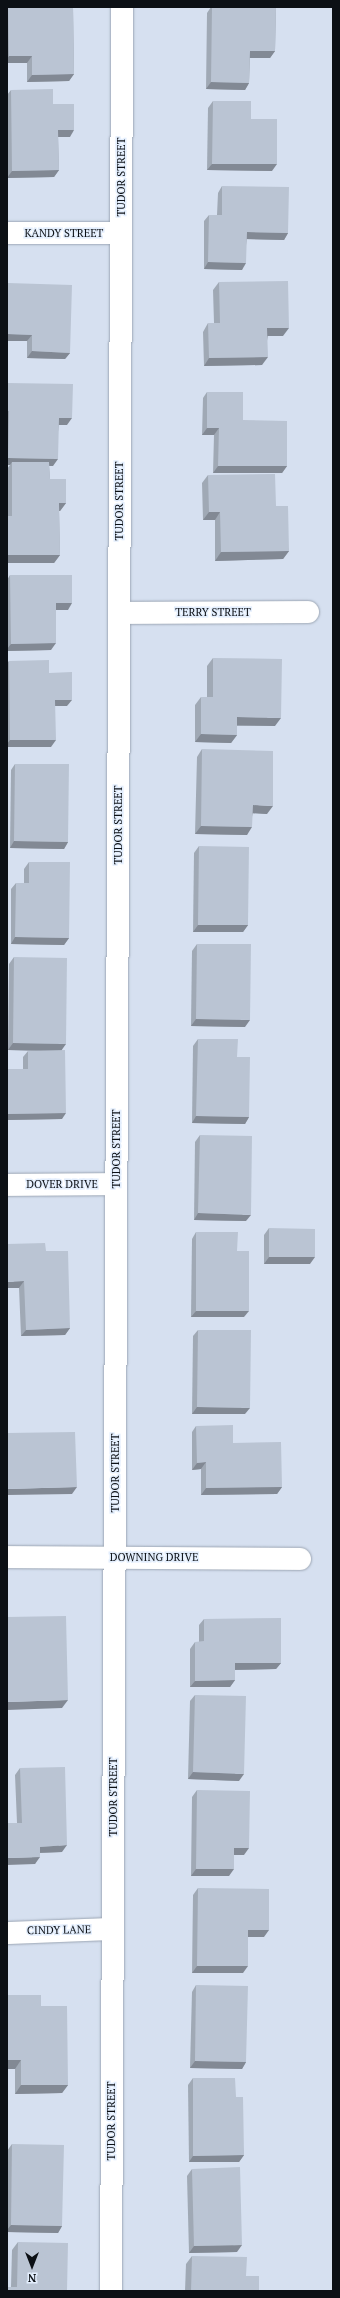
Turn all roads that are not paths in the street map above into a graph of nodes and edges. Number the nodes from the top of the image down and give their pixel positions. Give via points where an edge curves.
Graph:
1 (122, 7) edge
2 (7, 233) edge
3 (121, 233) junction
4 (308, 612) dead end
5 (119, 613) junction
6 (116, 1184) junction
7 (7, 1185) edge
8 (7, 1557) edge
9 (114, 1557) junction
10 (300, 1559) dead end
11 (112, 1929) junction
12 (7, 1933) edge
13 (110, 2291) edge

1 - 3 street, TUDOR STREET
2 - 3 street, KANDY STREET
3 - 5 street, TUDOR STREET
4 - 5 street, TERRY STREET
5 - 6 street, TUDOR STREET
6 - 7 street, DOVER DRIVE
6 - 9 street, TUDOR STREET
8 - 9 street, DOWNING DRIVE
9 - 10 street, DOWNING DRIVE
9 - 11 street, TUDOR STREET
11 - 12 street, CINDY LANE
11 - 13 street, TUDOR STREET

